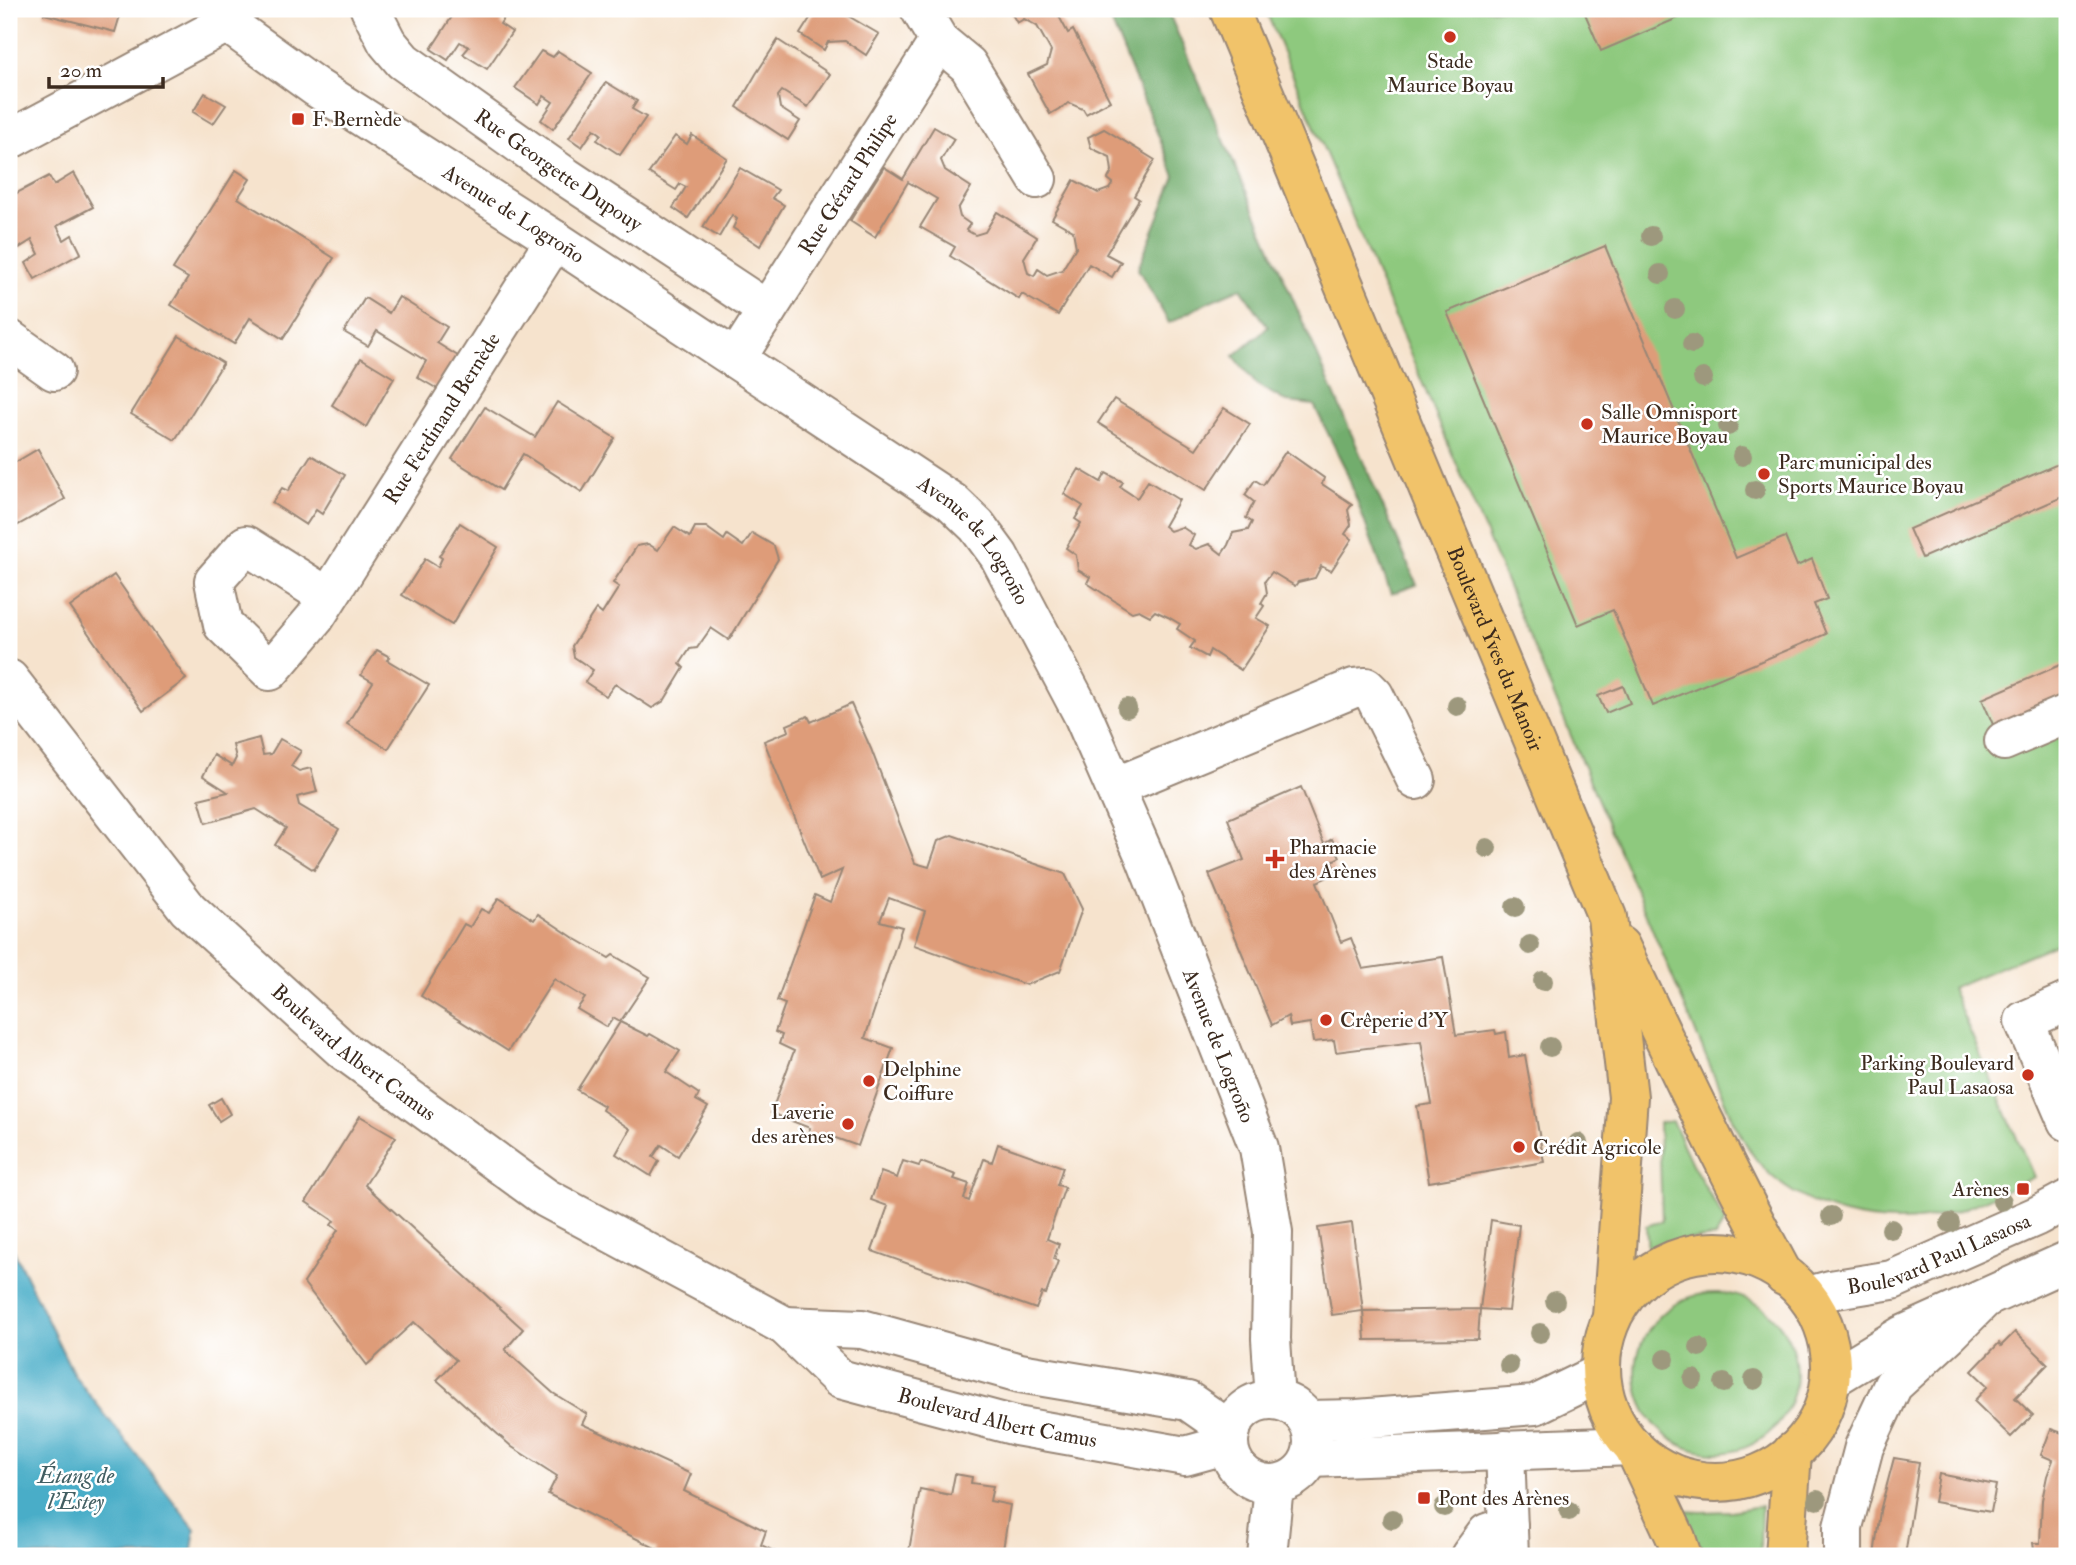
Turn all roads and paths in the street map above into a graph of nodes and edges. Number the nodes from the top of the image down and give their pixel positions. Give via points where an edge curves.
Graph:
1 (370, 9) edge
2 (920, 9) edge
3 (1229, 9) edge
4 (223, 16) edge
5 (939, 41) junction
6 (9, 140) edge
7 (1037, 179) dead end
8 (555, 240) junction
9 (767, 310) junction
10 (9, 339) edge
11 (736, 359) junction
12 (54, 371) dead end
13 (328, 597) dead end
14 (9, 679) edge
15 (2067, 714) edge
16 (2004, 741) dead end
17 (1416, 780) dead end
18 (1115, 787) junction
19 (1607, 917) junction
20 (2067, 1002) edge
21 (2067, 1121) edge
22 (2067, 1200) edge
23 (2067, 1261) edge
24 (1796, 1286) junction
25 (1983, 1300) junction
26 (1612, 1317) junction
27 (785, 1326) junction
28 (1601, 1373) junction
29 (1831, 1379) junction
30 (1275, 1400) junction
31 (1307, 1420) junction
32 (1230, 1437) junction
33 (1633, 1446) junction
34 (1505, 1450) junction
35 (1792, 1452) junction
36 (1311, 1458) junction
37 (1274, 1485) junction
38 (1510, 1547) edge
39 (1267, 1556) edge
40 (1470, 1556) edge
41 (1682, 1556) edge
42 (1785, 1556) edge
43 (1843, 1556) edge

1 - 9 street, Rue Georgette Dupouy via 403,61 566,177
2 - 5 street
3 - 19 main road, Boulevard Yves du Manoir
4 - 6 street
4 - 8 street, Avenue de Logroño via 317,88
5 - 7 street via 968,65
5 - 9 street, Rue Gérard Philipe
8 - 11 street, Avenue de Logroño
8 - 13 street, Rue Ferdinand Bernède
9 - 11 street, Rue Gérard Philipe
10 - 12 street
11 - 18 street, Avenue de Logroño via 952,502 977,526 999,556 1076,701
14 - 27 street, Boulevard Albert Camus via 188,909 343,1050 546,1198
15 - 16 street
17 - 18 street via 1366,687 1353,688
18 - 30 street, Avenue de Logroño via 1259,1148 1273,1232
19 - 24 main road via 1745,1204
19 - 26 main road, Boulevard Yves du Manoir via 1628,1097
20 - 21 street via 2024,1021
22 - 24 street, Boulevard Paul Lasaosa via 1892,1280 1830,1290
23 - 25 street
24 - 26 main road via 1765,1262 1732,1252 1699,1252 1666,1262 1638,1281
24 - 29 main road via 1826,1332
25 - 29 street via 1903,1335
25 - 43 street via 1893,1385 1864,1447 1843,1527
26 - 28 main road via 1603,1339
27 - 32 street, Boulevard Albert Camus via 862,1329 1020,1373 1188,1401
27 - 32 street, Boulevard Albert Camus via 840,1379 1016,1426 1185,1456
28 - 31 street via 1535,1405
28 - 33 main road via 1608,1406
29 - 35 main road via 1809,1435
30 - 31 street via 1299,1410
30 - 32 street via 1247,1408 1237,1418
31 - 36 street via 1313,1432
32 - 37 street via 1231,1457 1238,1469 1248,1478
33 - 34 street
33 - 35 main road via 1647,1460 1677,1476 1710,1482 1744,1479 1780,1463
33 - 41 main road
34 - 36 street
34 - 38 street
35 - 42 main road
36 - 37 street via 1296,1477
37 - 39 street
38 - 40 street via 1487,1533

